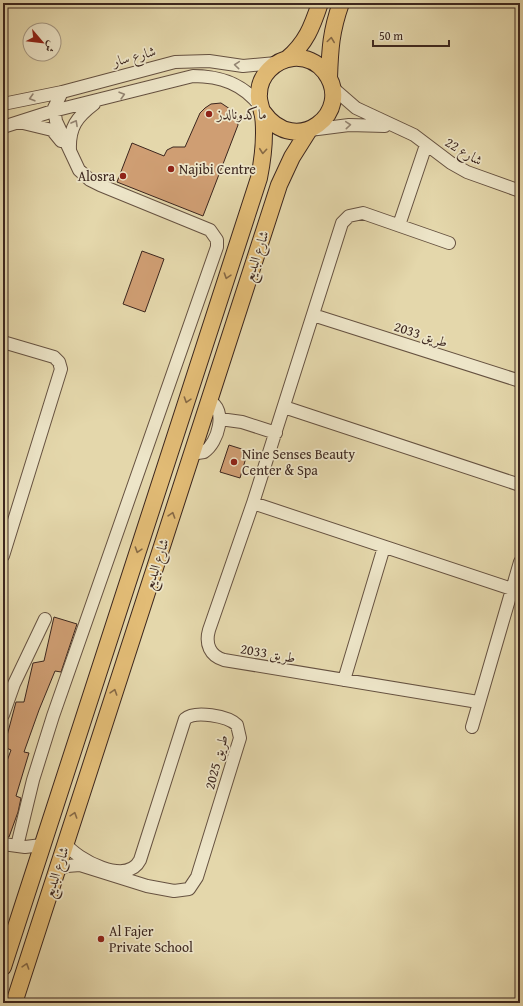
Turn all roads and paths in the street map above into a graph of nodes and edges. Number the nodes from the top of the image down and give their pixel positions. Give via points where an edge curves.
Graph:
1 (320, 3) edge
2 (341, 3) edge
3 (281, 61) junction
4 (331, 83) junction
5 (62, 92) junction
6 (98, 101) junction
7 (3, 104) edge
8 (261, 109) junction
9 (53, 111) junction
10 (18, 122) junction
11 (3, 127) edge
12 (398, 127) junction
13 (309, 130) junction
14 (426, 145) junction
15 (71, 155) junction
16 (520, 191) edge
17 (399, 225) junction
18 (449, 243) dead end
19 (313, 315) junction
20 (3, 342) edge
21 (520, 381) edge
22 (209, 401) junction
23 (284, 407) junction
24 (220, 419) junction
25 (276, 433) junction
26 (192, 454) junction
27 (520, 484) edge
28 (253, 503) junction
29 (384, 547) junction
30 (3, 556) edge
31 (520, 562) edge
32 (512, 589) junction
33 (45, 620) dead end
34 (344, 680) junction
35 (478, 702) junction
36 (3, 715) edge
37 (472, 727) dead end
38 (3, 844) edge
39 (65, 844) junction
40 (42, 845) junction
41 (17, 846) junction
42 (140, 860) junction
43 (56, 871) junction
44 (146, 886) junction
45 (3, 967) edge
46 (14, 1003) edge

1 - 3 main road via 308,36 299,49
4 -> 2 main road via 330,46
3 - 4 main road via 299,58 311,61 322,68
3 -> 5 street, شارع سار via 243,66 209,61 175,62
3 - 8 main road via 267,72 261,82 258,94
4 - 12 street, شارع 22 via 356,108
4 - 13 main road via 333,101 328,113 320,124
5 -> 7 street, شارع سار
5 - 9 street
6 -> 8 street via 181,79 209,76 239,86 251,95
6 - 9 street
15 -> 6 street via 70,139 73,125 82,113
8 - 13 main road via 269,121 278,128 288,132
8 -> 40 main road, شارع البديع via 264,144 259,178
9 - 10 street
9 - 15 street
10 - 11 street
10 - 15 street via 52,130
13 -> 12 street, شارع 22 via 349,125
12 - 14 street, شارع 22
13 - 22 main road, شارع البديع via 279,185
14 - 16 street, شارع 22 via 467,172
14 - 17 street
15 - 41 street via 79,170 90,180 210,230 217,240 217,247 53,716 33,780
17 - 18 street, طريق 2033
17 - 19 street, طريق 2033 via 363,212 345,219
19 - 21 street, طريق 2033
19 - 23 street, طريق 2033
20 - 30 street via 54,357 61,369
22 - 24 street via 218,408
22 - 26 main road, شارع البديع
23 - 25 street, طريق 2033
23 - 27 street
24 - 25 street via 242,422
24 - 26 street via 213,442 208,449 200,454
25 - 28 street, طريق 2033
39 -> 26 main road, شارع البديع
28 - 29 street
28 - 34 street, طريق 2033 via 209,630 209,649 224,660
29 - 32 street
29 - 34 street
31 - 32 street
32 - 35 street
33 - 36 street via 28,651
34 - 35 street, طريق 2033
35 - 37 street
38 - 41 street
39 - 42 street via 82,860 118,872 131,870
39 - 43 main road, شارع البديع
40 - 41 street
40 - 45 main road, شارع البديع
42 - 44 street, طريق 2025 via 140,871
42 - 44 street, طريق 2025 via 185,719 196,714 226,718 234,722 239,729 240,738 195,881 189,888 179,892
43 - 44 street, طريق 2025 via 67,866 80,865
46 -> 43 main road, شارع البديع

